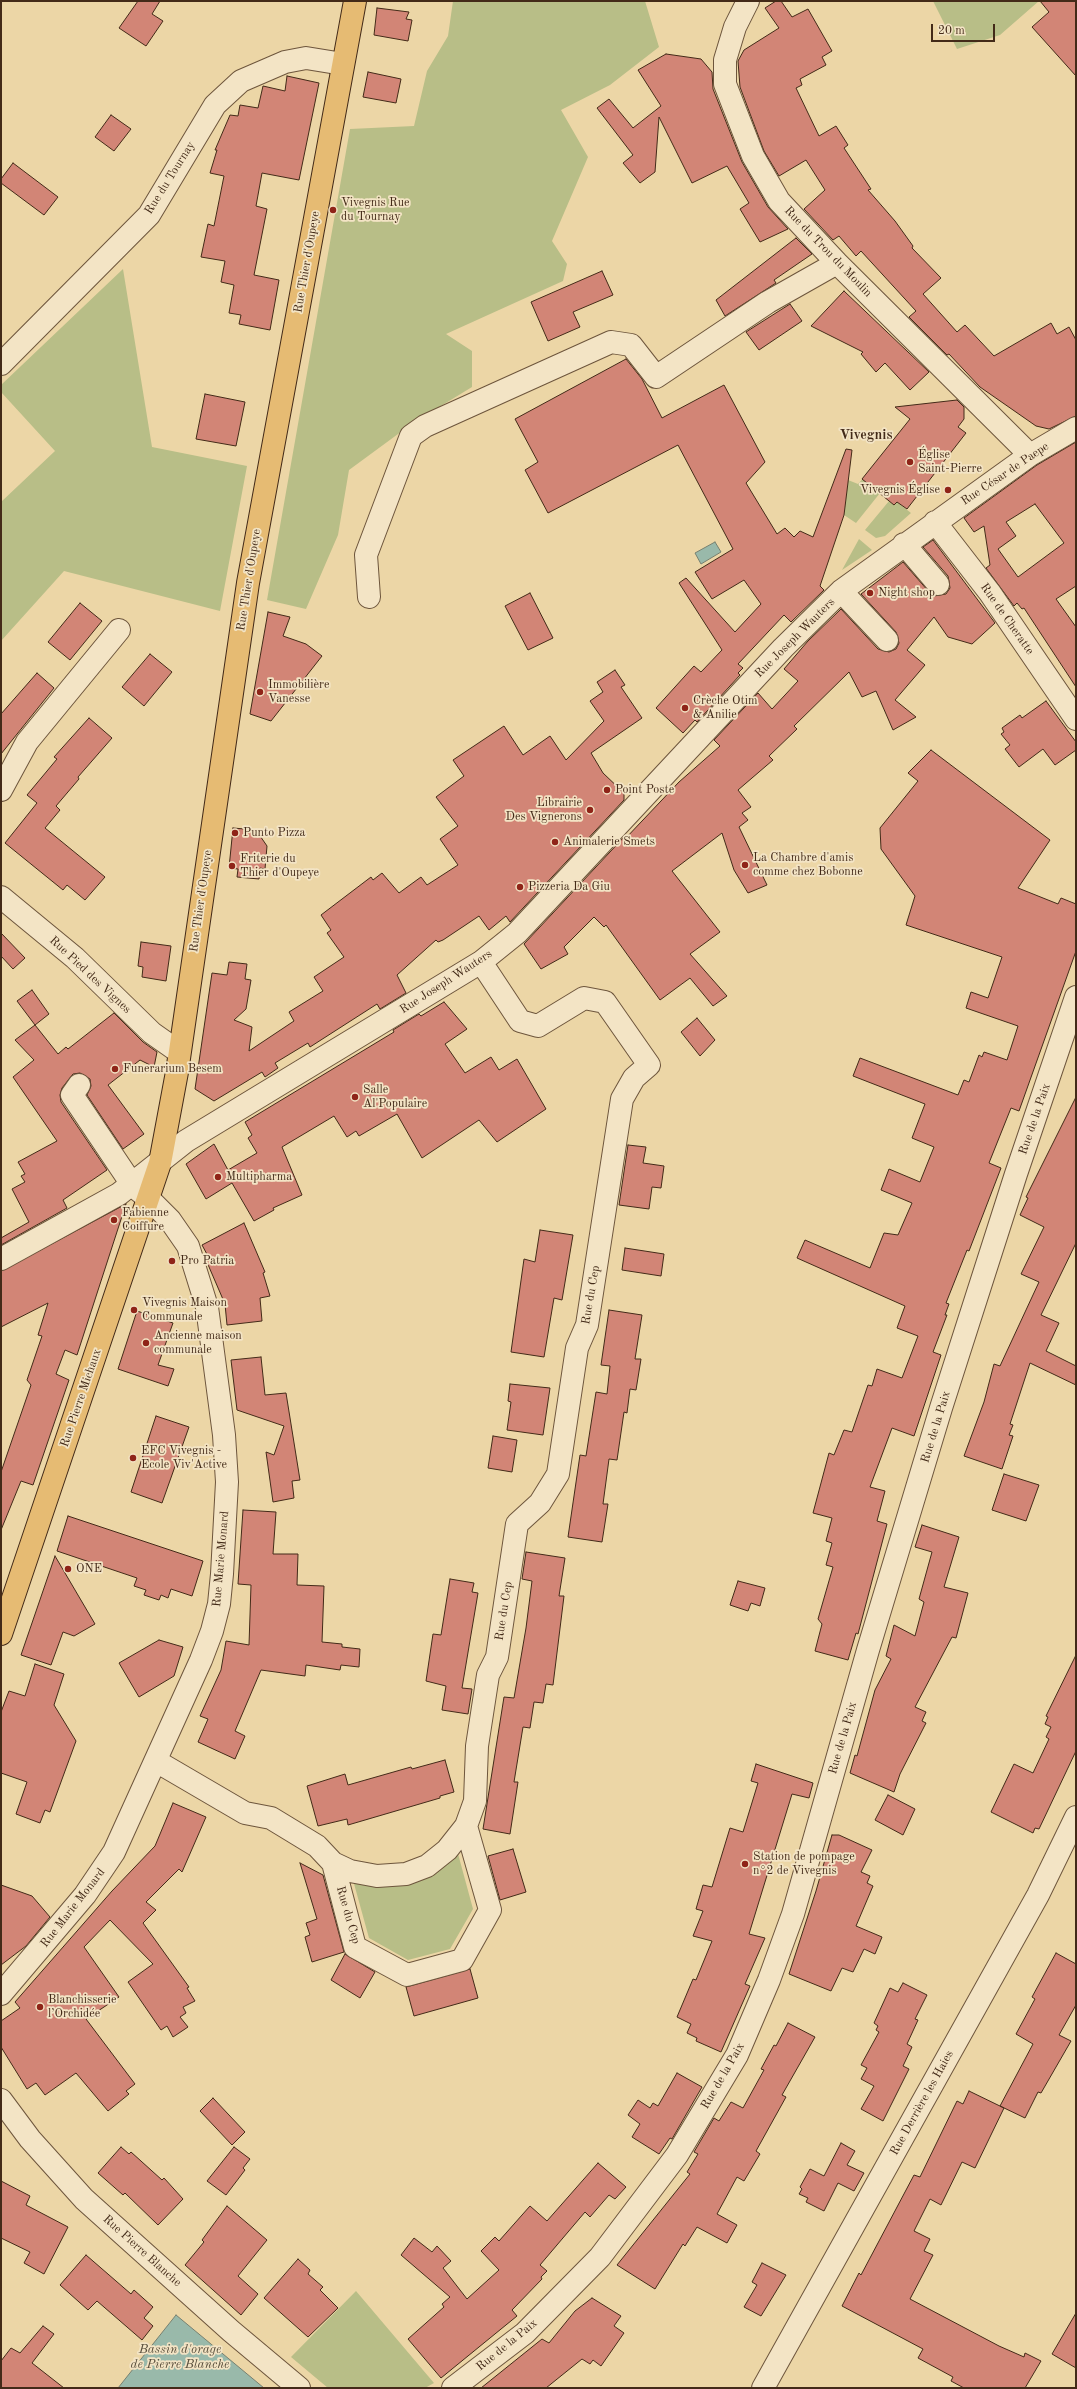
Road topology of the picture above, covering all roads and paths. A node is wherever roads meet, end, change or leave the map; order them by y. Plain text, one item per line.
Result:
1 (355, 1) edge
2 (748, 1) edge
3 (343, 64) junction
4 (837, 263) junction
5 (1, 364) edge
6 (1076, 428) edge
7 (1030, 455) junction
8 (935, 522) junction
9 (904, 544) junction
10 (938, 584) dead end
11 (842, 591) junction
12 (369, 597) dead end
13 (119, 630) dead end
14 (887, 640) dead end
15 (1076, 719) edge
16 (1, 790) edge
17 (1, 897) edge
18 (481, 962) junction
19 (1076, 997) edge
20 (180, 1052) junction
21 (79, 1085) dead end
22 (160, 1163) junction
23 (132, 1185) junction
24 (149, 1199) junction
25 (1, 1259) edge
26 (1, 1634) edge
27 (156, 1761) junction
28 (1076, 1817) edge
29 (466, 1826) junction
30 (333, 1863) junction
31 (1, 1994) edge
32 (1, 2100) edge
33 (299, 2388) edge
34 (453, 2388) edge
35 (763, 2388) edge

1 - 3 main road, Rue Thier d'Oupeye
2 - 4 street, Rue du Trou du Moulin
3 - 5 street, Rue du Tournay
3 - 20 main road, Rue Thier d'Oupeye
4 - 7 street, Rue du Trou du Moulin
4 - 12 street
6 - 7 street, Rue César de Paepe
7 - 8 street, Rue César de Paepe
8 - 9 street, Rue Joseph Wauters
8 - 15 street, Rue de Cheratte
9 - 10 street
9 - 11 street, Rue Joseph Wauters
11 - 14 street
11 - 18 street, Rue Joseph Wauters
13 - 16 street
17 - 20 street, Rue Pied des Vignes
18 - 22 street, Rue Joseph Wauters
18 - 29 street, Rue du Cep
19 - 34 street, Rue de la Paix
20 - 22 main road, Rue Thier d'Oupeye
21 - 23 street, Rue Marie Monard
22 - 23 street, Rue Joseph Wauters
22 - 24 main road, Rue Pierre Michaux
23 - 24 street, Rue Marie Monard
23 - 25 street, Rue Joseph Wauters
24 - 26 main road, Rue Pierre Michaux
24 - 27 street, Rue Marie Monard
27 - 30 street, Rue du Cep
27 - 31 street, Rue Marie Monard
28 - 35 street, Rue Derrière les Haies
29 - 30 street, Rue du Cep
29 - 30 street, Rue du Cep
32 - 33 street, Rue Pierre Blanche

